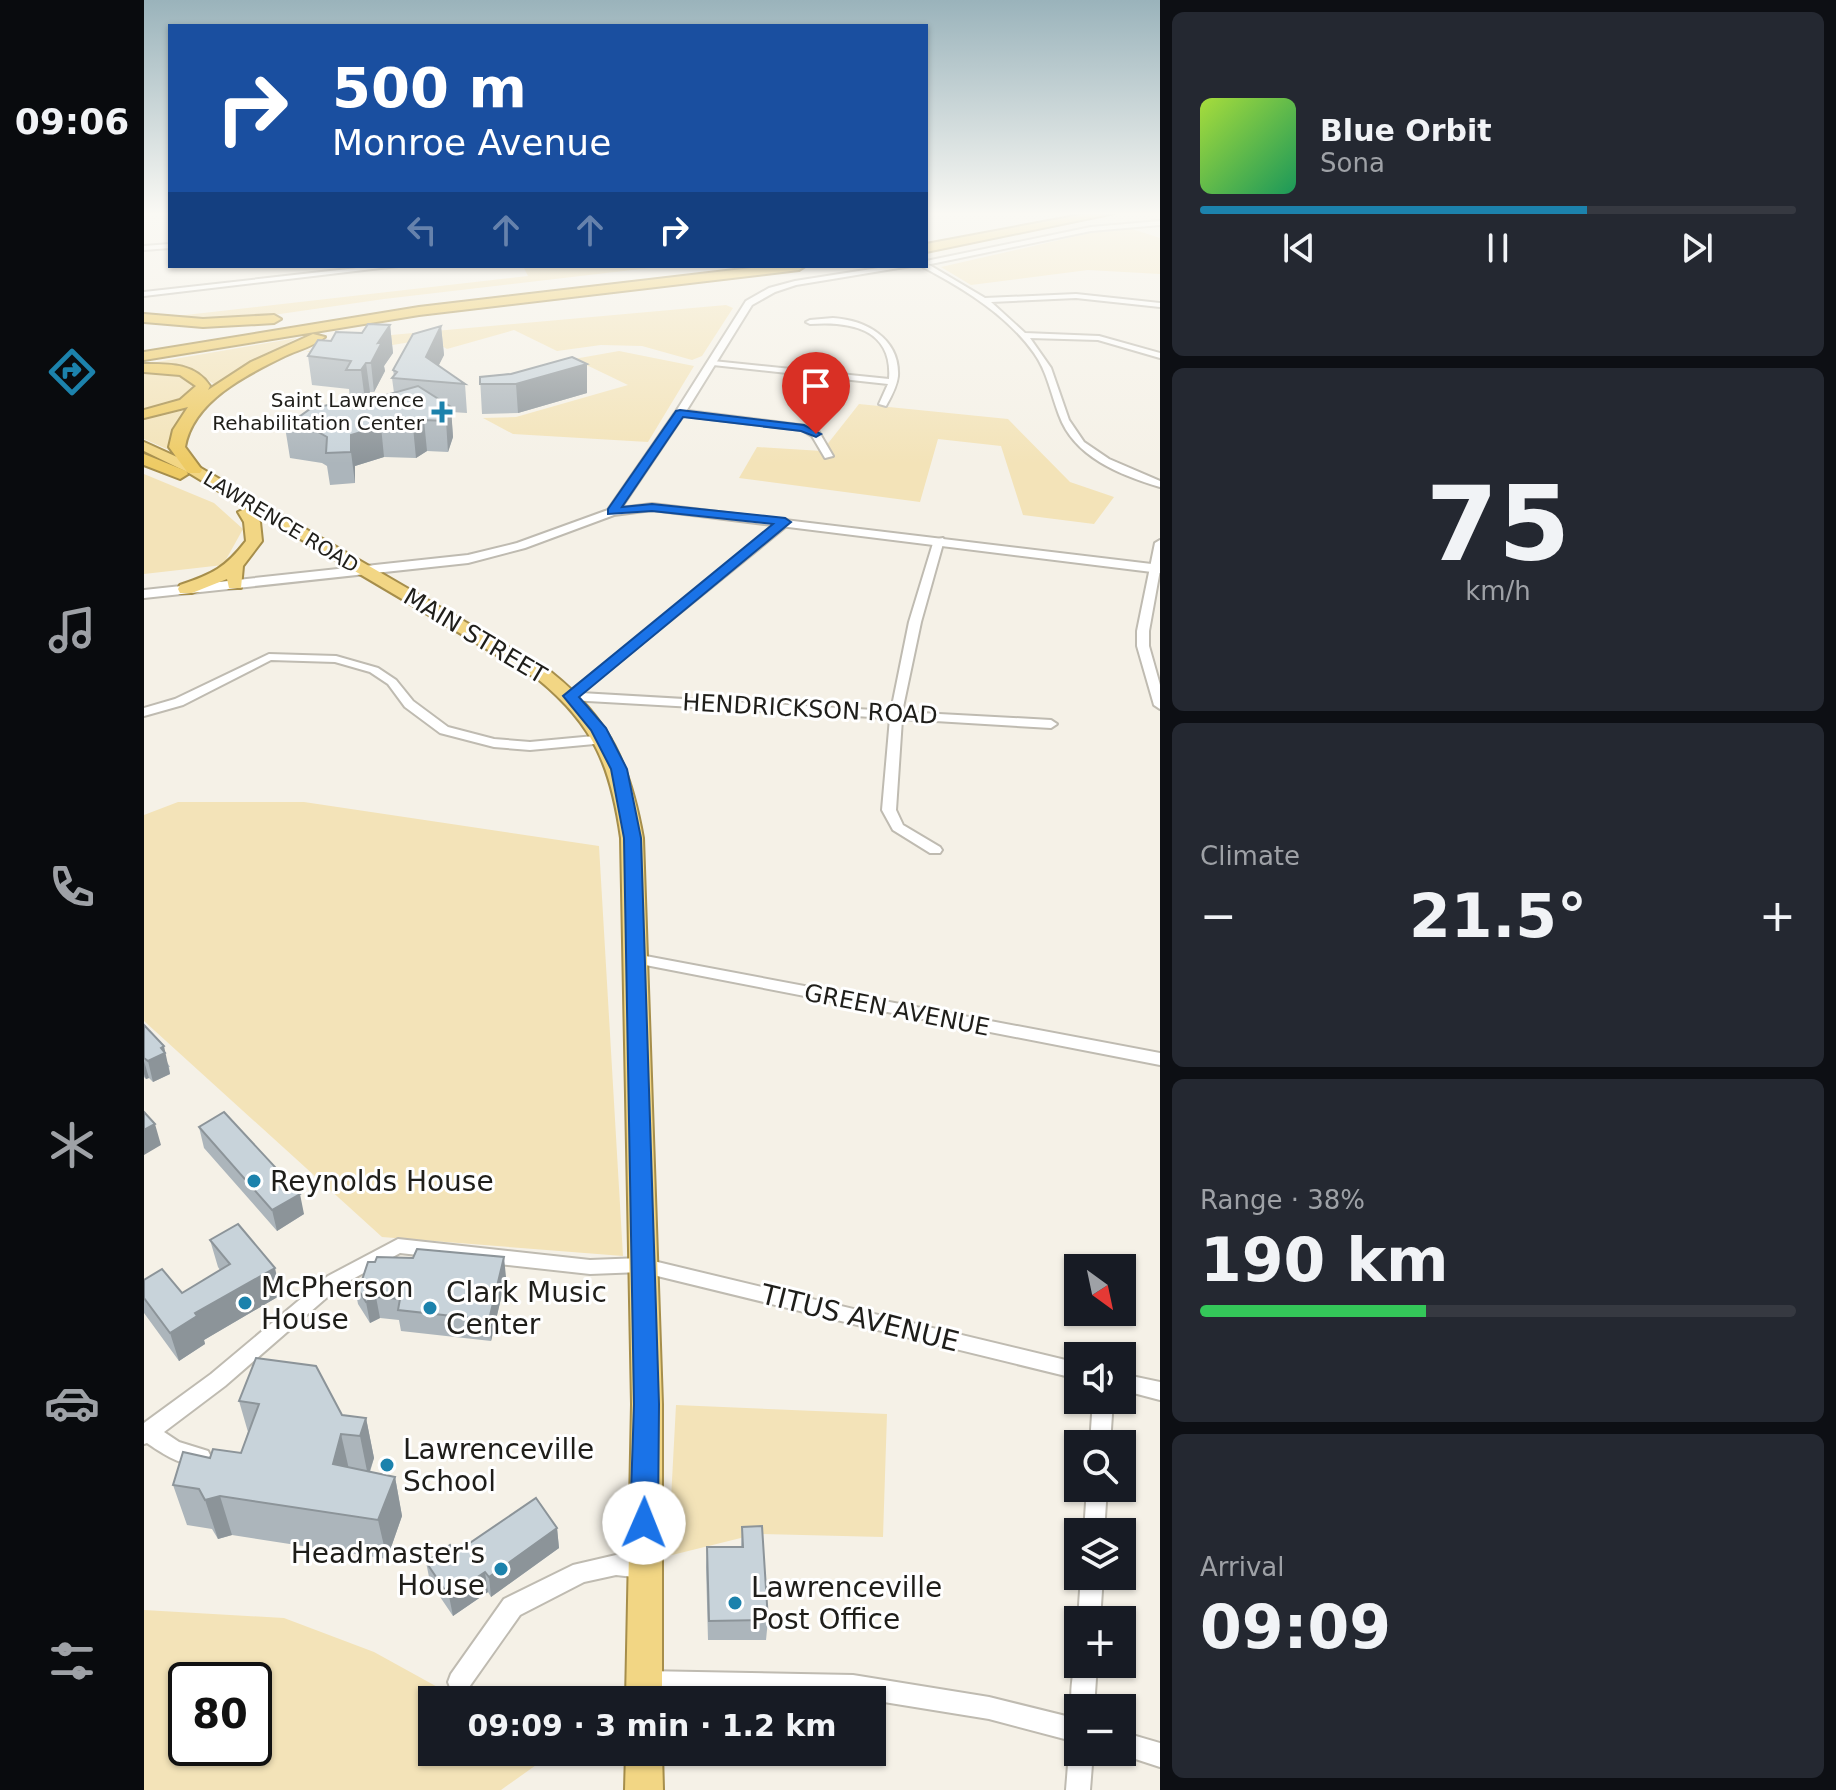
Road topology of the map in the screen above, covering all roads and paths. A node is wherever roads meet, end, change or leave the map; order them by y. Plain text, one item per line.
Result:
1 (473, 297) edge
2 (543, 297) edge
3 (759, 297) edge
4 (978, 297) edge
5 (1064, 297) edge
6 (1081, 297) edge
7 (531, 298) junction
8 (984, 300) junction
9 (1160, 305) edge
10 (316, 316) junction
11 (144, 318) edge
12 (810, 322) dead end
13 (1023, 335) junction
14 (144, 343) edge
15 (144, 356) edge
16 (1160, 356) edge
17 (713, 363) junction
18 (144, 368) edge
19 (892, 382) junction
20 (883, 404) dead end
21 (680, 413) junction
22 (144, 414) edge
23 (144, 446) edge
24 (828, 456) dead end
25 (144, 458) edge
26 (187, 472) junction
27 (1160, 484) edge
28 (246, 512) junction
29 (612, 512) junction
30 (785, 522) junction
31 (939, 540) junction
32 (1160, 543) edge
33 (235, 566) junction
34 (1157, 569) edge
35 (366, 572) junction
36 (235, 584) junction
37 (186, 589) junction
38 (144, 594) edge
39 (1145, 659) junction
40 (1160, 661) edge
41 (570, 696) junction
42 (1160, 705) edge
43 (144, 712) edge
44 (896, 714) junction
45 (1051, 724) dead end
46 (605, 739) junction
47 (935, 850) dead end
48 (635, 959) junction
49 (1160, 1059) edge
50 (641, 1265) junction
51 (1064, 1368) edge
52 (1136, 1385) edge
53 (1160, 1391) edge
54 (146, 1433) edge
55 (217, 1461) edge
56 (643, 1568) junction
57 (459, 1682) dead end
58 (644, 1686) edge
59 (886, 1691) edge
60 (1064, 1727) edge
61 (1136, 1748) edge
62 (1160, 1755) edge
63 (644, 1766) edge
64 (1080, 1766) edge
65 (644, 1790) edge
66 (1078, 1790) edge

1 - 10 highway
2 - 7 highway
3 - 17 street
4 - 8 street
5 - 8 street
6 - 9 street
7 - 15 highway
7 - 26 highway
8 - 13 street
10 - 11 highway
10 - 14 highway
12 - 19 street
13 - 16 street
13 - 27 street
17 - 19 street
17 - 21 street
18 - 22 highway
19 - 20 street
21 - 24 street
21 - 29 street
23 - 26 highway, LAWRENCE ROAD
25 - 26 highway
26 - 28 highway, LAWRENCE ROAD
26 - 35 highway, LAWRENCE ROAD
28 - 33 highway
28 - 35 highway, LAWRENCE ROAD
29 - 30 street
29 - 35 street
30 - 31 street
30 - 41 street
31 - 34 street
31 - 44 street
32 - 34 street
33 - 36 highway
33 - 37 highway
34 - 39 street
35 - 36 street
35 - 41 highway, MAIN STREET
36 - 37 street
37 - 38 street
39 - 40 street
39 - 42 street
41 - 44 street, HENDRICKSON ROAD
41 - 46 highway, MAIN STREET
43 - 46 street
44 - 45 street, HENDRICKSON ROAD
44 - 47 street
46 - 48 highway, MAIN STREET
48 - 49 street, GREEN AVENUE
48 - 50 highway, MAIN STREET
50 - 51 street, TITUS AVENUE
50 - 54 street, TITUS AVENUE
50 - 56 highway, MAIN STREET
52 - 53 street
54 - 55 street
56 - 57 street
56 - 58 highway, MAIN STREET
59 - 60 street
61 - 62 street
63 - 65 highway
64 - 66 street

